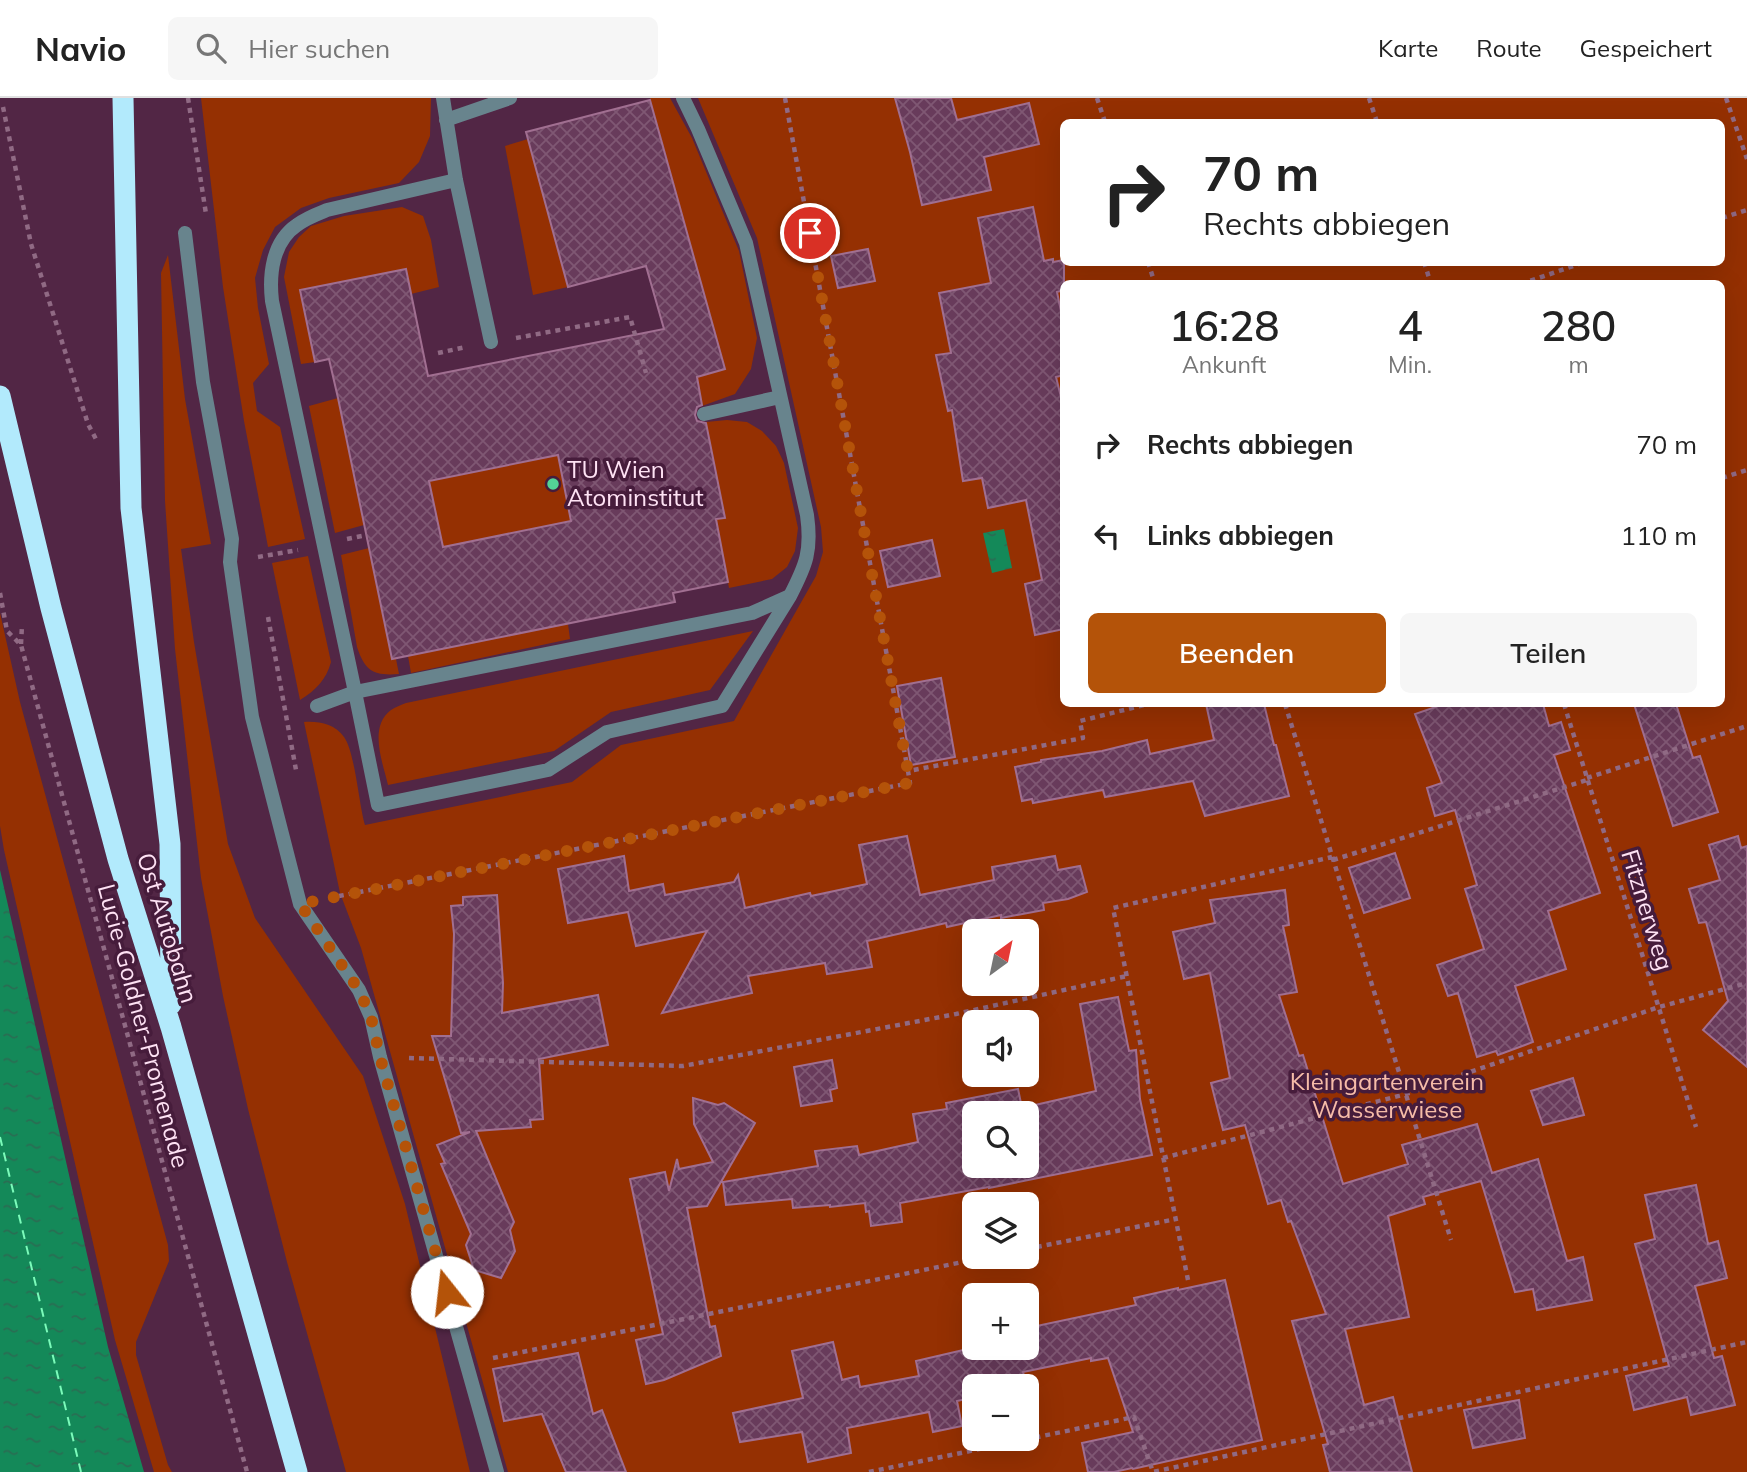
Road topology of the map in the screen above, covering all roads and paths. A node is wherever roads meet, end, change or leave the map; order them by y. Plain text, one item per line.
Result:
1 (123, 98) edge
2 (443, 98) edge
3 (510, 98) edge
4 (683, 98) edge
5 (785, 98) edge
6 (1097, 98) edge
7 (1369, 98) edge
8 (1726, 98) edge
9 (3, 107) dead end
10 (1104, 119) edge
11 (1376, 119) edge
12 (446, 120) junction
13 (1747, 159) edge
14 (456, 180) junction
15 (1747, 210) edge
16 (1725, 217) edge
17 (184, 233) dead end
18 (1573, 266) edge
19 (1533, 280) edge
20 (491, 342) joint
21 (646, 373) dead end
22 (0, 396) edge
23 (780, 397) junction
24 (704, 414) dead end
25 (100, 447) dead end
26 (1747, 470) edge
27 (1725, 477) edge
28 (307, 548) dead end
29 (270, 555) dead end
30 (0, 593) edge
31 (790, 596) junction
32 (355, 692) junction
33 (317, 706) dead end
34 (1136, 707) edge
35 (1286, 707) edge
36 (1565, 707) edge
37 (1747, 726) edge
38 (908, 771) junction
39 (1587, 779) junction
40 (1332, 859) junction
41 (300, 904) junction
42 (1126, 976) junction
43 (1747, 983) edge
44 (1659, 1007) junction
45 (171, 1027) junction
46 (380, 1057) junction
47 (1406, 1094) junction
48 (1696, 1128) dead end
49 (1163, 1158) junction
50 (1176, 1219) junction
51 (1451, 1240) dead end
52 (1039, 1248) edge
53 (962, 1262) edge
54 (1188, 1280) dead end
55 (1747, 1342) edge
56 (467, 1363) junction
57 (247, 1472) edge
58 (297, 1472) edge
59 (497, 1472) edge
60 (869, 1472) edge

1 - 45 highway
2 - 12 street
3 - 12 street
4 - 23 street
5 - 38 path
6 - 10 path
7 - 11 path
8 - 13 path
9 - 25 path
12 - 14 street
14 - 20 street
14 - 32 street
15 - 16 path
17 - 41 street
18 - 19 path
20 - 21 path
22 - 45 highway, Ost Autobahn
23 - 24 street
23 - 31 street
26 - 27 path
28 - 29 path
30 - 57 path, Lucie-Goldner-Promenade
31 - 32 street
31 - 32 street
32 - 33 street
34 - 38 path
35 - 40 path
36 - 39 path, Fitznerweg
37 - 39 path
38 - 41 path
39 - 40 path
39 - 44 path, Fitznerweg
40 - 42 path
40 - 47 path
41 - 46 street
42 - 46 path
42 - 49 path
43 - 44 path
44 - 47 path
44 - 48 path, Fitznerweg
45 - 58 highway, Ost Autobahn
46 - 56 street
47 - 49 path
47 - 51 path
49 - 50 path
50 - 52 path
50 - 54 path
53 - 56 path
55 - 60 path
56 - 59 street

